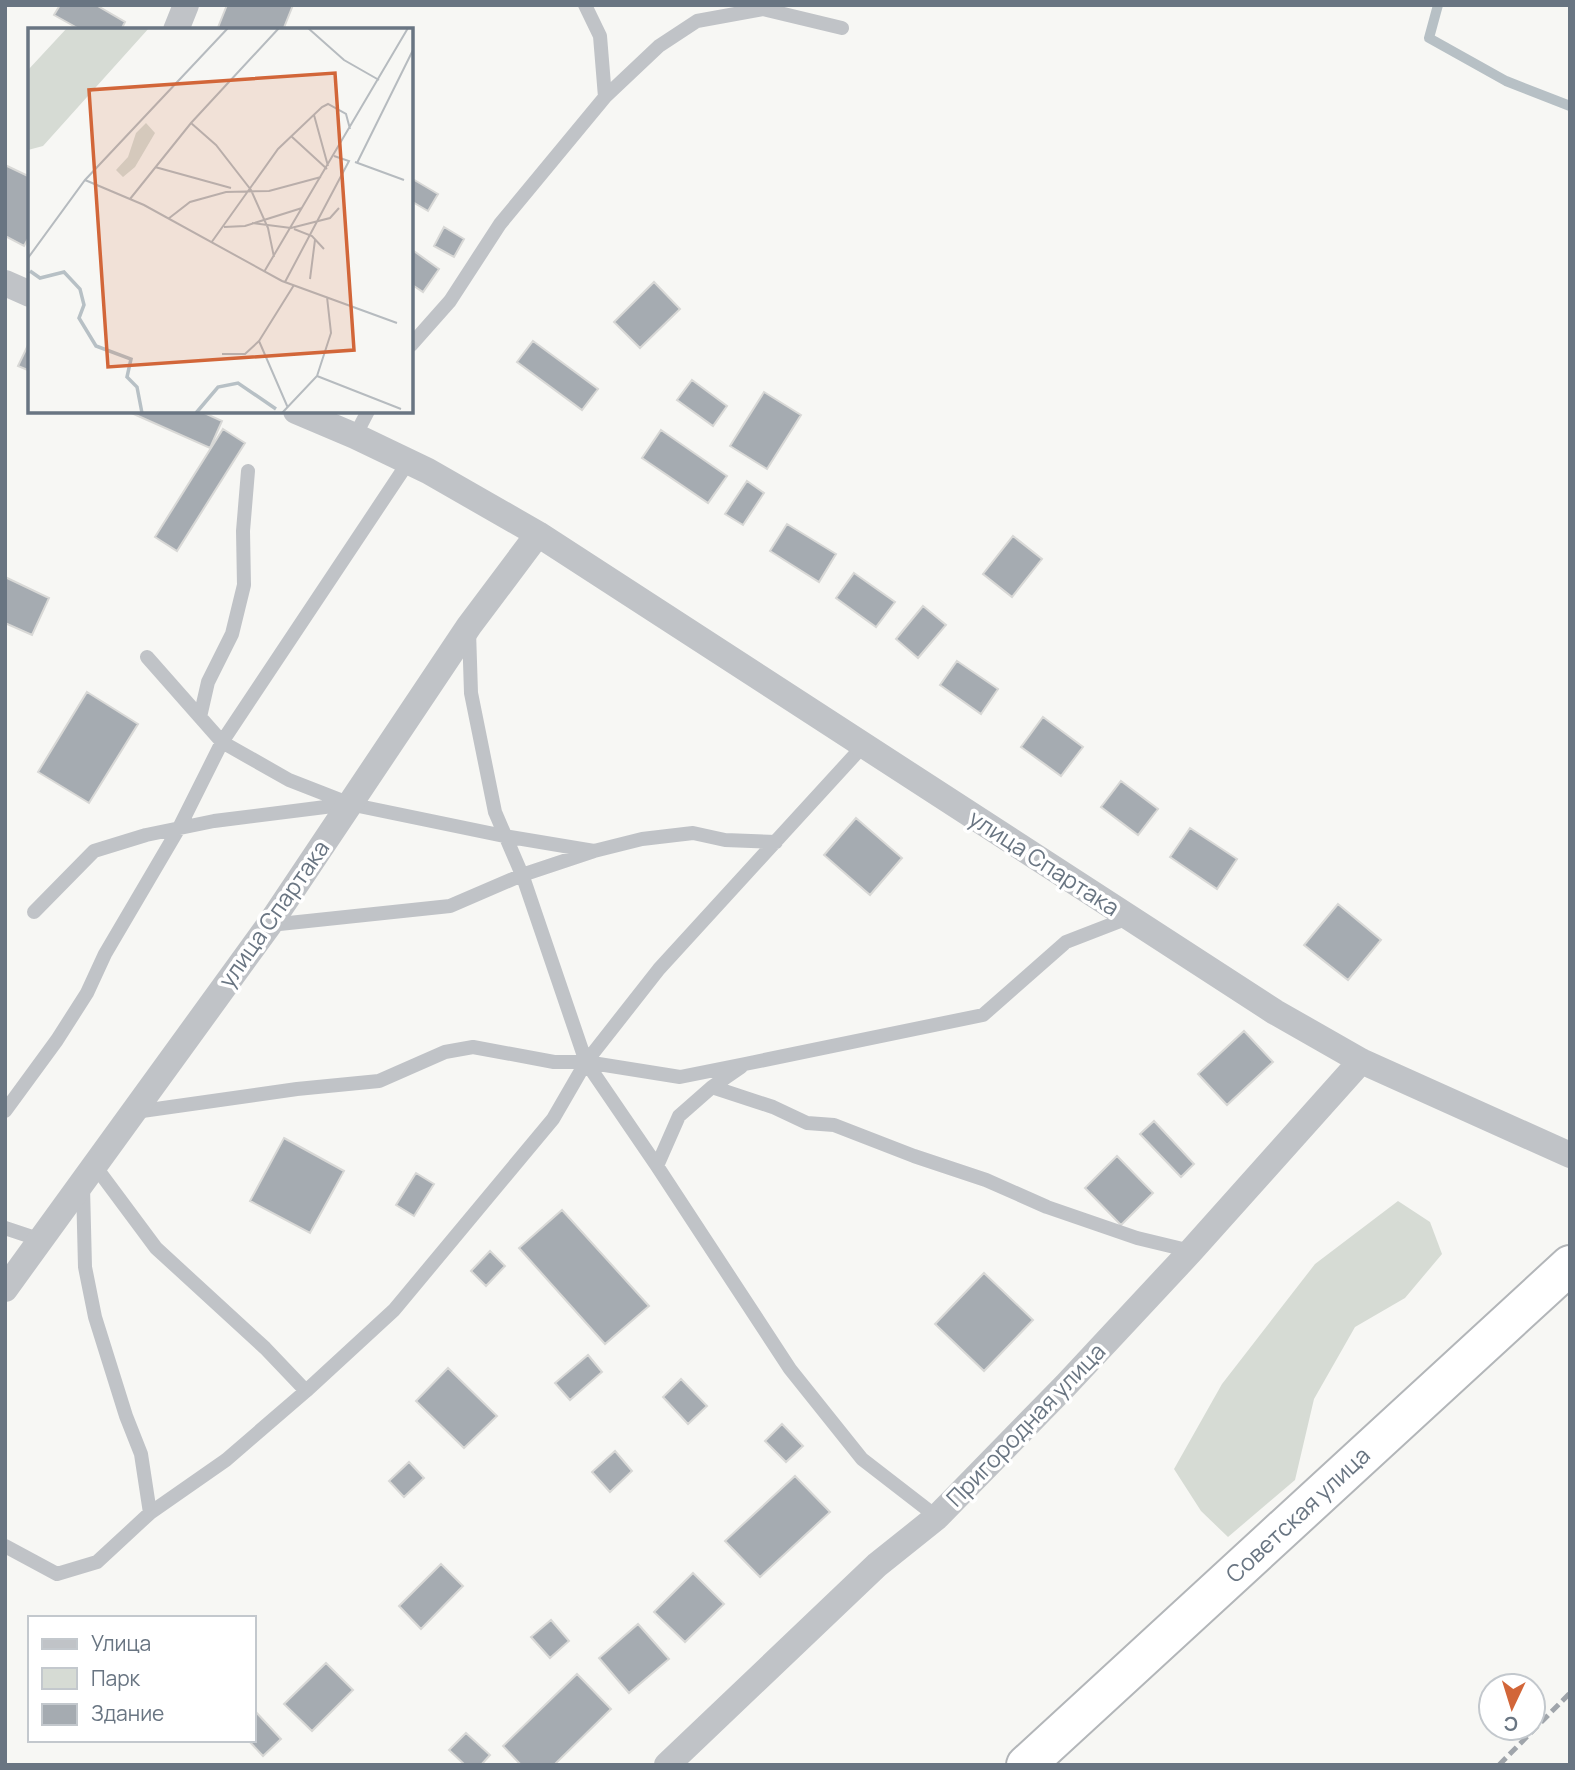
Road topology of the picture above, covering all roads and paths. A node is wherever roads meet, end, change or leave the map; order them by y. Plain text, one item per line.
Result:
1 (187, 5) edge
2 (585, 5) edge
3 (177, 28) edge
4 (842, 29) dead end
5 (605, 97) junction
6 (5, 283) edge
7 (28, 293) edge
8 (413, 343) edge
9 (301, 413) edge
10 (367, 413) edge
11 (355, 436) junction
12 (408, 461) junction
13 (248, 471) dead end
14 (538, 534) junction
15 (469, 626) junction
16 (147, 657) dead end
17 (200, 717) junction
18 (222, 742) junction
19 (863, 746) junction
20 (349, 804) junction
21 (179, 828) junction
22 (504, 836) junction
23 (776, 842) junction
24 (594, 851) junction
25 (522, 875) junction
26 (34, 912) dead end
27 (1128, 918) junction
28 (269, 925) junction
29 (1361, 1060) junction
30 (586, 1062) junction
31 (745, 1064) junction
32 (712, 1087) junction
33 (5, 1111) edge
34 (133, 1112) junction
35 (1570, 1155) edge
36 (657, 1166) junction
37 (89, 1174) junction
38 (5, 1227) edge
39 (41, 1240) junction
40 (1191, 1251) junction
41 (1570, 1265) edge
42 (5, 1289) edge
43 (306, 1391) junction
44 (150, 1513) junction
45 (937, 1517) junction
46 (5, 1546) edge
47 (667, 1765) edge
48 (1026, 1765) edge

1 - 3 street
2 - 5 lane
4 - 5 lane
5 - 8 lane
6 - 7 street
9 - 11 street, улица Спартака
10 - 11 lane
11 - 12 street, улица Спартака
12 - 14 street, улица Спартака
12 - 18 lane
13 - 17 lane
14 - 15 street, улица Спартака
14 - 19 street, улица Спартака
15 - 20 street, улица Спартака
15 - 22 lane
16 - 17 lane
17 - 18 lane
18 - 20 lane
18 - 21 lane
19 - 23 lane
19 - 27 street, улица Спартака
20 - 21 lane
20 - 22 lane
20 - 28 street, улица Спартака
21 - 26 lane
21 - 33 lane
22 - 24 lane
22 - 25 lane
23 - 24 lane
23 - 30 lane
24 - 25 lane
25 - 28 lane
25 - 30 lane
27 - 29 street, улица Спартака
27 - 31 lane
28 - 34 street, улица Спартака
29 - 35 street, улица Спартака
29 - 40 street, Пригородная улица
30 - 31 lane
30 - 34 lane
30 - 36 lane
30 - 43 lane
31 - 32 lane
32 - 36 lane
32 - 40 lane
34 - 37 street, улица Спартака
36 - 45 lane
37 - 39 street, улица Спартака
37 - 43 lane
37 - 44 lane
38 - 39 lane
39 - 42 street, улица Спартака
40 - 45 street, Пригородная улица
41 - 48 highway, Советская улица
43 - 44 lane
44 - 46 lane
45 - 47 street, Пригородная улица

